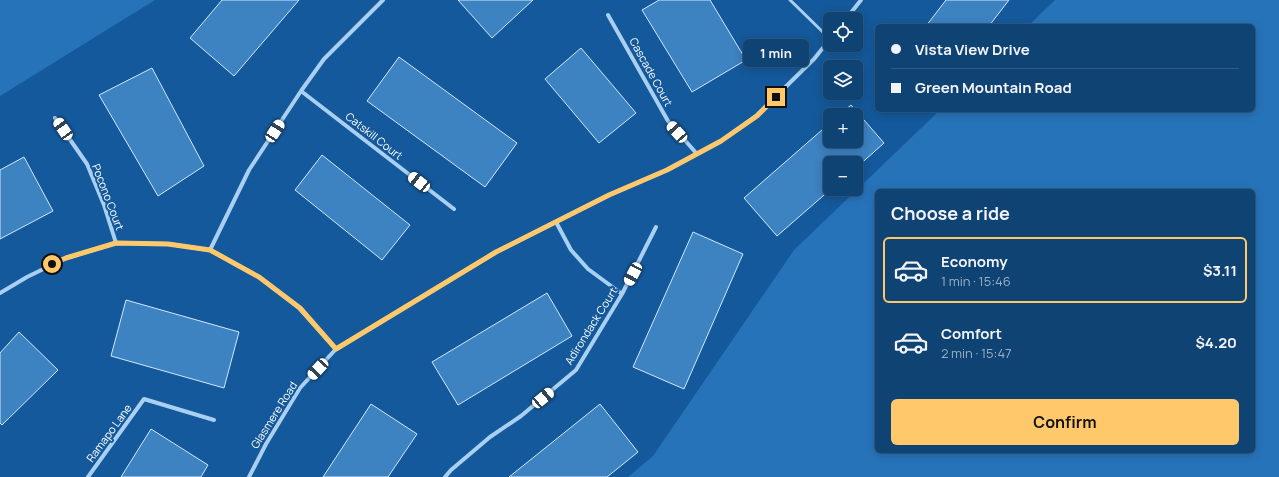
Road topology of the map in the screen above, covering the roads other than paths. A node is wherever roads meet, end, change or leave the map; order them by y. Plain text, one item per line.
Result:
1 (383, 0) edge
2 (790, 0) edge
3 (861, 0) edge
4 (852, 12) edge
5 (608, 15) dead end
6 (823, 32) edge
7 (823, 48) edge
8 (301, 91) junction
9 (55, 118) dead end
10 (697, 154) junction
11 (454, 209) dead end
12 (556, 222) junction
13 (656, 227) dead end
14 (116, 243) junction
15 (210, 250) junction
16 (0, 293) edge
17 (622, 294) junction
18 (336, 349) junction
19 (214, 420) dead end
20 (88, 477) edge
21 (249, 477) edge
22 (445, 477) edge

1 - 8 street
2 - 6 lane
3 - 4 street
5 - 10 street, Cascade Court
7 - 10 street, Glasmere Road
8 - 11 street, Catskill Court
8 - 15 street
9 - 14 street, Pocono Court
10 - 12 street, Glasmere Road
12 - 17 street
12 - 18 street, Glasmere Road
13 - 17 street, Adirondack Court
14 - 15 street
14 - 16 street
15 - 18 street
17 - 22 street, Adirondack Court
18 - 21 street, Glasmere Road
19 - 20 street, Ramapo Lane

